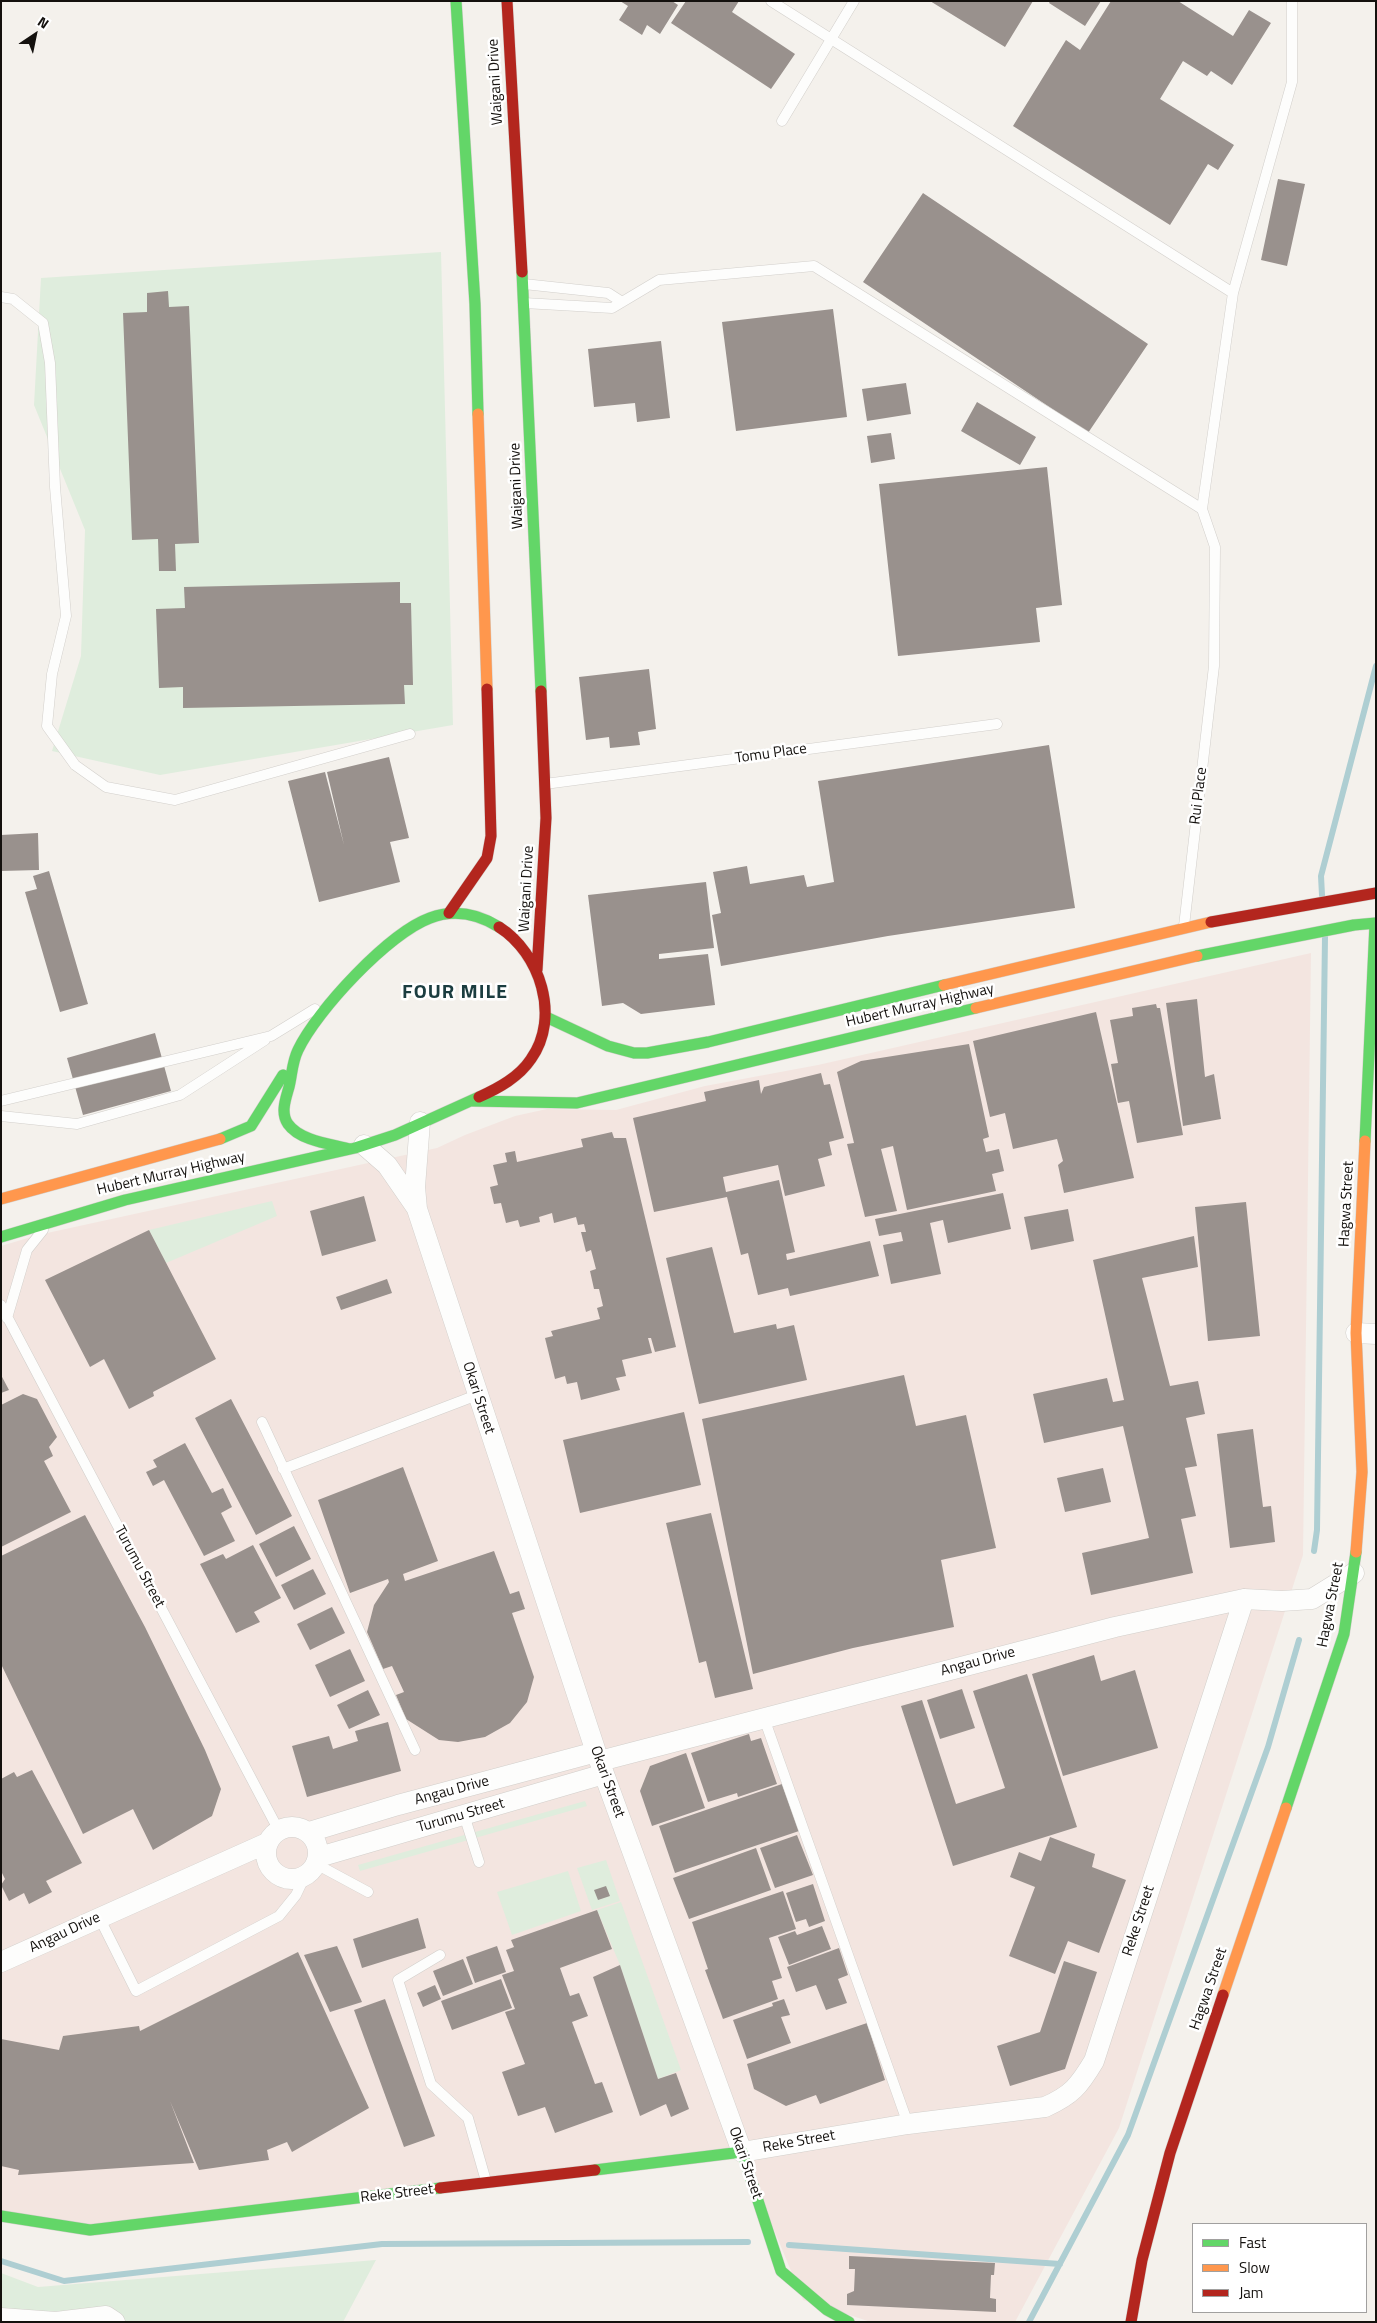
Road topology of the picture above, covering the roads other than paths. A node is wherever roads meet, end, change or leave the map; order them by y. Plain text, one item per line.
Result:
1 (456, 1) edge
2 (506, 1) edge
3 (771, 1) edge
4 (854, 1) edge
5 (1292, 1) edge
6 (830, 39) junction
7 (782, 121) dead end
8 (524, 284) junction
9 (1233, 293) junction
10 (1, 297) edge
11 (622, 302) junction
12 (524, 304) junction
13 (1202, 510) junction
14 (997, 724) dead end
15 (410, 734) dead end
16 (545, 784) junction
17 (1376, 893) edge
18 (449, 913) junction
19 (1375, 923) edge
20 (1184, 927) junction
21 (537, 970) junction
22 (336, 997) junction
23 (546, 1017) junction
24 (271, 1036) junction
25 (298, 1050) junction
26 (1, 1101) edge
27 (469, 1101) junction
28 (1, 1116) edge
29 (420, 1122) junction
30 (357, 1147) junction
31 (1, 1199) edge
32 (417, 1208) junction
33 (51, 1219) junction
34 (1, 1236) edge
35 (1, 1305) edge
36 (8, 1318) junction
37 (1356, 1334) junction
38 (1376, 1334) edge
39 (477, 1395) junction
40 (262, 1422) dead end
41 (283, 1469) junction
42 (1354, 1573) junction
43 (1244, 1598) junction
44 (764, 1718) junction
45 (415, 1750) dead end
46 (600, 1763) junction
47 (464, 1815) junction
48 (309, 1832) junction
49 (273, 1836) junction
50 (479, 1862) dead end
51 (313, 1866) junction
52 (368, 1892) dead end
53 (99, 1917) junction
54 (440, 1955) dead end
55 (1, 1962) edge
56 (908, 2124) junction
57 (742, 2152) junction
58 (486, 2183) junction
59 (1, 2216) edge
60 (1, 2318) edge
61 (115, 2322) edge
62 (849, 2322) edge
63 (1131, 2322) edge

1 - 18 main road
2 - 8 main road, Waigani Drive
3 - 6 lane
4 - 6 lane
5 - 9 lane
6 - 7 lane
6 - 9 lane
8 - 11 lane
8 - 12 main road, Waigani Drive
9 - 13 lane
10 - 15 lane
11 - 12 lane
11 - 13 lane
12 - 16 main road, Waigani Drive
13 - 20 lane, Rui Place
14 - 16 lane, Tomu Place
16 - 21 main road, Waigani Drive
17 - 20 main road, Hubert Murray Highway
18 - 21 main road
18 - 22 main road, Hubert Murray Highway
19 - 27 main road, Hubert Murray Highway
19 - 37 main road, Hagwa Street
20 - 23 main road, Hubert Murray Highway
21 - 23 main road
22 - 24 lane
22 - 25 main road, Hubert Murray Highway
23 - 27 main road, Hubert Murray Highway
24 - 26 lane
24 - 28 lane
25 - 30 main road
25 - 31 main road, Hubert Murray Highway
27 - 29 main road, Hubert Murray Highway
29 - 30 main road, Hubert Murray Highway
29 - 32 street, Okari Street
30 - 32 street, Okari Street
30 - 33 main road, Hubert Murray Highway
32 - 39 street, Okari Street
33 - 34 main road, Hubert Murray Highway
33 - 36 lane
35 - 36 lane, Turumu Street
36 - 49 lane, Turumu Street
37 - 38 street
37 - 42 main road, Hagwa Street
39 - 41 lane
39 - 46 street, Okari Street
40 - 41 lane
41 - 45 lane
42 - 43 street, Angau Drive
42 - 63 main road, Hagwa Street
43 - 44 street, Angau Drive
43 - 56 street, Reke Street
44 - 46 street, Angau Drive
44 - 56 lane
46 - 47 street, Turumu Street
46 - 48 street, Angau Drive
46 - 57 street, Okari Street
47 - 50 lane
47 - 51 street, Turumu Street
48 - 49 street
48 - 51 street
49 - 51 street
49 - 53 street, Angau Drive
51 - 52 lane
51 - 53 lane
53 - 55 street, Angau Drive
54 - 58 lane
56 - 57 street, Reke Street
57 - 58 main road, Reke Street
57 - 62 main road, Okari Street
58 - 59 main road, Reke Street
60 - 61 street

